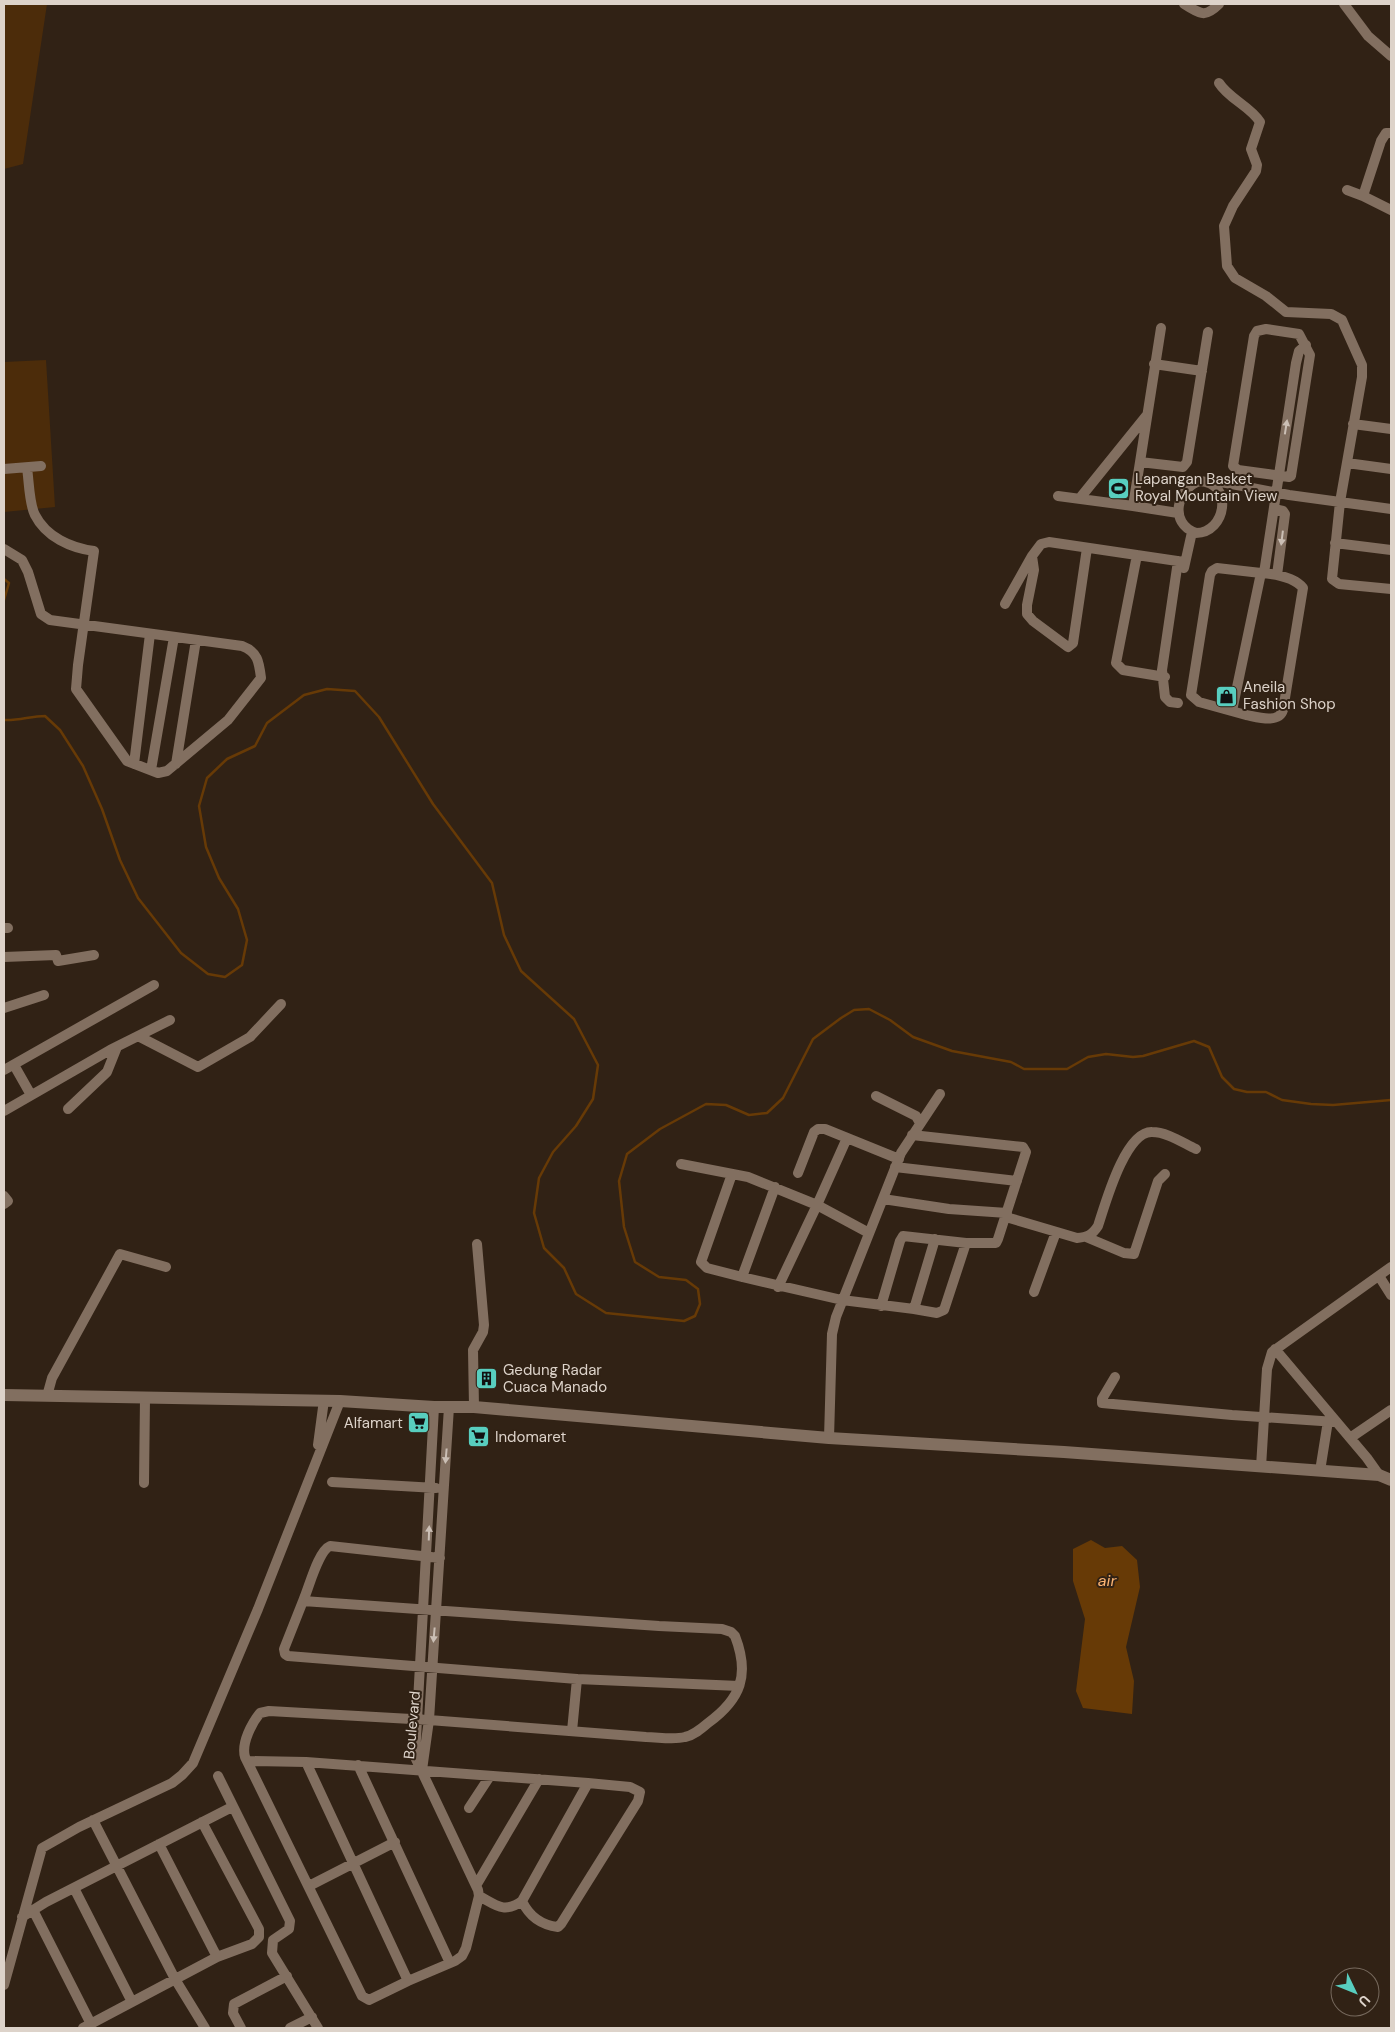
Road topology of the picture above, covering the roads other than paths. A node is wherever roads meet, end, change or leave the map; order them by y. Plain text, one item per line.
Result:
1 (1184, 4) edge
2 (1218, 4) edge
3 (1344, 4) edge
4 (1357, 4) edge
5 (1352, 15) junction
6 (1391, 56) edge
7 (1219, 83) dead end
8 (1391, 133) edge
9 (1347, 190) dead end
10 (1364, 196) junction
11 (1391, 210) edge
12 (1161, 328) dead end
13 (1208, 332) dead end
14 (1154, 364) junction
15 (1202, 371) junction
16 (1148, 415) junction
17 (1353, 424) junction
18 (1391, 429) edge
19 (1140, 462) junction
20 (1347, 463) junction
21 (42, 466) dead end
22 (27, 468) junction
23 (4, 469) edge
24 (1391, 469) edge
25 (1279, 475) junction
26 (1211, 483) junction
27 (1276, 492) junction
28 (1058, 496) dead end
29 (1080, 498) junction
30 (1340, 502) junction
31 (1133, 506) junction
32 (1274, 509) junction
33 (1391, 509) edge
34 (1178, 513) junction
35 (1192, 532) junction
36 (1335, 543) junction
37 (1087, 548) junction
38 (4, 549) edge
39 (1391, 550) edge
40 (1136, 555) junction
41 (1032, 556) junction
42 (1181, 562) junction
43 (1263, 573) junction
44 (1277, 575) junction
45 (1391, 589) edge
46 (1005, 604) dead end
47 (85, 626) junction
48 (150, 634) junction
49 (174, 637) junction
50 (196, 640) junction
51 (1164, 677) junction
52 (1178, 702) dead end
53 (1232, 711) junction
54 (134, 764) junction
55 (176, 764) junction
56 (151, 770) junction
57 (94, 955) dead end
58 (4, 957) edge
59 (154, 985) dead end
60 (44, 995) dead end
61 (281, 1004) dead end
62 (4, 1008) edge
63 (170, 1020) dead end
64 (138, 1036) junction
65 (117, 1047) junction
66 (14, 1065) junction
67 (4, 1070) edge
68 (940, 1094) dead end
69 (31, 1095) junction
70 (876, 1096) dead end
71 (68, 1110) dead end
72 (4, 1111) edge
73 (920, 1123) junction
74 (912, 1135) junction
75 (847, 1138) junction
76 (1196, 1149) dead end
77 (897, 1163) junction
78 (681, 1164) dead end
79 (798, 1173) dead end
80 (732, 1174) junction
81 (1165, 1174) dead end
82 (1017, 1181) junction
83 (775, 1187) junction
84 (4, 1196) edge
85 (883, 1199) junction
86 (4, 1204) edge
87 (816, 1205) junction
88 (1006, 1215) junction
89 (1056, 1232) junction
90 (869, 1233) junction
91 (1086, 1237) junction
92 (935, 1239) junction
93 (966, 1242) junction
94 (477, 1244) dead end
95 (166, 1267) dead end
96 (1391, 1267) edge
97 (1379, 1276) junction
98 (742, 1277) junction
99 (778, 1287) junction
100 (1034, 1292) dead end
101 (1391, 1295) edge
102 (842, 1300) junction
103 (881, 1306) junction
104 (914, 1310) junction
105 (1275, 1349) junction
106 (1115, 1377) dead end
107 (4, 1395) edge
108 (47, 1396) junction
109 (145, 1398) junction
110 (324, 1400) junction
111 (340, 1401) junction
112 (434, 1407) junction
113 (449, 1407) junction
114 (474, 1407) junction
115 (1391, 1410) edge
116 (1265, 1417) junction
117 (1332, 1421) junction
118 (829, 1438) junction
119 (1350, 1438) junction
120 (315, 1461) junction
121 (1261, 1466) junction
122 (1320, 1471) junction
123 (1385, 1477) edge
124 (144, 1482) dead end
125 (332, 1482) dead end
126 (430, 1488) junction
127 (443, 1489) junction
128 (428, 1556) junction
129 (440, 1558) junction
130 (304, 1601) junction
131 (424, 1610) junction
132 (436, 1611) junction
133 (426, 1668) junction
134 (576, 1679) junction
135 (739, 1686) junction
136 (424, 1719) junction
137 (572, 1731) junction
138 (247, 1761) junction
139 (306, 1762) junction
140 (358, 1766) junction
141 (422, 1770) junction
142 (218, 1776) dead end
143 (490, 1776) junction
144 (538, 1779) junction
145 (588, 1783) junction
146 (232, 1807) junction
147 (470, 1808) dead end
148 (93, 1820) junction
149 (202, 1822) junction
150 (394, 1842) junction
151 (159, 1844) junction
152 (354, 1862) junction
153 (116, 1865) junction
154 (477, 1884) junction
155 (309, 1886) junction
156 (74, 1888) junction
157 (479, 1896) junction
158 (522, 1901) junction
159 (33, 1910) junction
160 (22, 1918) junction
161 (260, 1932) junction
162 (273, 1940) junction
163 (217, 1957) junction
164 (450, 1963) junction
165 (287, 1976) junction
166 (175, 1979) junction
167 (408, 1981) junction
168 (4, 1985) edge
169 (132, 2002) junction
170 (312, 2017) junction
171 (87, 2026) edge
172 (205, 2028) edge
173 (241, 2028) edge
174 (290, 2028) edge
175 (318, 2028) edge

1 - 2 street
3 - 5 street
4 - 5 street
5 - 6 street
7 - 17 street
8 - 10 street
9 - 10 street
10 - 11 street
12 - 14 street
13 - 15 street
14 - 15 street
14 - 16 street
15 - 19 street
16 - 19 street
16 - 29 street
17 - 18 street
17 - 20 street
19 - 31 street
20 - 24 street
20 - 30 street
21 - 22 street
22 - 23 street
22 - 47 street
25 - 25 street
25 - 27 street
26 - 27 street
26 - 34 street
26 - 35 street
27 - 30 street
27 - 32 street
28 - 29 street
29 - 31 street
30 - 33 street
30 - 36 street
31 - 34 street
32 - 43 street
32 -> 44 street
34 - 35 street
35 - 42 street
36 - 39 street
36 - 45 street
37 - 40 street
37 - 41 street
37 - 41 street
38 - 47 street
40 - 42 street
40 - 51 street
41 - 46 street
42 - 51 street
43 - 44 street
43 - 53 street
43 - 53 street
44 - 53 street
47 - 48 street
47 - 54 street
48 - 49 street
48 - 54 street
49 - 50 street
49 - 56 street
50 - 55 street
50 - 55 street
51 - 52 street
54 - 56 street
55 - 56 street
57 - 58 street
59 - 66 street
60 - 62 street
61 - 64 street
63 - 64 street
64 - 65 street
65 - 69 street
65 - 71 street
66 - 67 street
66 - 69 street
68 - 73 street
69 - 72 street
70 - 73 street
73 - 74 street
74 - 77 street
74 - 82 street
75 - 77 street
75 - 79 street
75 - 87 street
76 - 91 street
77 - 82 street
77 - 85 street
78 - 80 street
80 - 83 street
80 - 98 street
81 - 91 street
82 - 88 street
83 - 87 street
83 - 98 street
84 - 86 street
85 - 88 street
85 - 90 street
87 - 90 street
87 - 99 street
88 - 89 street
88 - 93 street
89 - 91 street
89 - 100 street
90 - 102 street
92 - 93 street
92 - 103 street
92 - 104 street
93 - 104 street
94 - 114 street
95 - 108 street
96 - 97 street
97 - 101 street
97 - 105 street
98 - 99 street
99 - 102 street
102 - 103 street
102 - 118 street
103 - 104 street
105 - 116 street
105 - 117 street
106 - 116 street
107 - 108 street
108 - 109 street
109 - 110 street
109 - 124 street
110 - 111 street
110 - 120 street
111 - 112 street
111 - 120 street
112 - 113 street
112 - 126 street, Boulevard
113 - 114 street
113 -> 127 street, Boulevard
114 - 118 street
115 - 119 street
116 - 117 street
116 - 121 street
117 - 119 street
117 - 122 street
118 - 121 street
119 - 123 street
120 - 148 street
121 - 122 street
122 - 123 street
125 - 126 street
126 - 127 street
128 -> 126 street, Boulevard
127 - 129 street, Boulevard
128 - 129 street
128 - 130 street
128 - 131 street, Boulevard
129 - 132 street, Boulevard
130 - 131 street
130 - 133 street
131 - 132 street
131 - 133 street, Boulevard
132 -> 133 street, Boulevard
132 - 135 street
133 - 134 street
133 - 136 street, Boulevard
134 - 135 street
134 - 137 street
135 - 137 street
136 - 137 street
136 - 138 street
136 - 141 street, Boulevard
138 - 139 street
138 - 155 street
139 - 140 street
139 - 152 street
140 - 141 street
140 - 150 street
141 - 143 street
141 - 154 street
142 - 146 street
143 - 144 street
143 - 147 street
144 - 145 street
144 - 154 street
145 - 158 street
145 - 158 street
146 - 149 street
146 - 162 street
148 - 153 street
148 - 160 street
149 - 151 street
149 - 161 street
150 - 152 street
150 - 164 street
151 - 153 street
151 - 163 street
152 - 155 street
152 - 167 street
153 - 156 street
153 - 166 street
154 - 157 street
155 - 167 street
156 - 159 street
156 - 169 street
157 - 158 street
157 - 164 street
159 - 160 street
159 - 171 street
160 - 168 street
161 - 162 street
161 - 163 street
162 - 165 street
163 - 166 street
164 - 167 street
165 - 170 street
165 - 173 street
166 - 169 street
166 - 172 street
169 - 171 street
170 - 174 street
170 - 175 street

